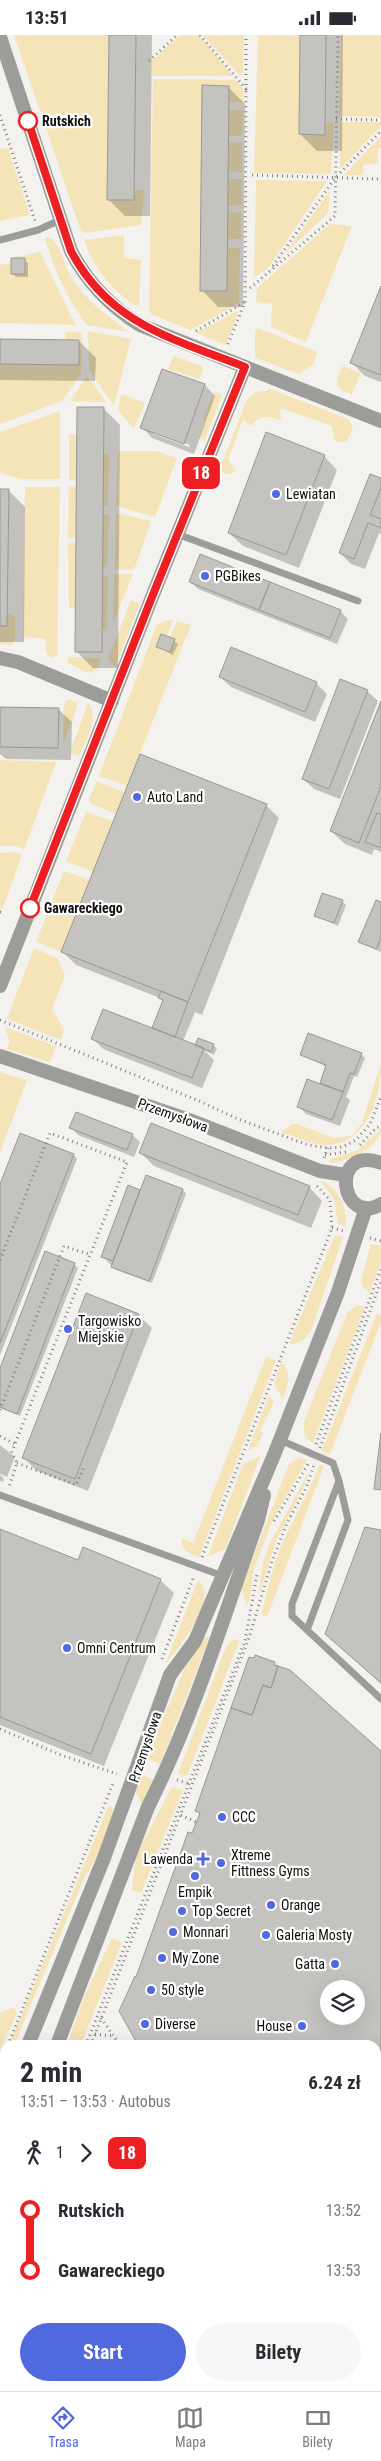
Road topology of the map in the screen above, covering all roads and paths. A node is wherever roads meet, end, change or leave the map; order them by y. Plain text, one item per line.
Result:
1 (177, 35) edge
2 (200, 35) edge
3 (246, 35) edge
4 (338, 35) edge
5 (0, 37) edge
6 (149, 61) dead end
7 (246, 89) junction
8 (0, 115) edge
9 (336, 119) junction
10 (381, 120) edge
11 (381, 131) edge
12 (252, 175) dead end
13 (335, 178) junction
14 (378, 179) dead end
15 (60, 220) junction
16 (38, 230) junction
17 (0, 240) edge
18 (270, 271) junction
19 (250, 288) dead end
20 (245, 302) junction
21 (199, 338) dead end
22 (226, 348) dead end
23 (245, 367) junction
24 (381, 421) edge
25 (177, 534) junction
26 (358, 601) dead end
27 (0, 658) edge
28 (112, 701) junction
29 (0, 985) edge
30 (0, 1020) edge
31 (0, 1056) edge
32 (381, 1097) edge
33 (381, 1126) edge
34 (328, 1148) junction
35 (319, 1154) dead end
36 (325, 1155) junction
37 (381, 1163) edge
38 (320, 1171) junction
39 (346, 1175) junction
40 (381, 1204) edge
41 (366, 1207) junction
42 (91, 1255) junction
43 (0, 1260) edge
44 (381, 1269) edge
45 (381, 1281) edge
46 (0, 1410) edge
47 (0, 1436) edge
48 (280, 1440) junction
49 (14, 1444) junction
50 (315, 1454) junction
51 (274, 1455) junction
52 (18, 1463) junction
53 (85, 1465) dead end
54 (339, 1481) junction
55 (3, 1496) edge
56 (274, 1522) dead end
57 (198, 1566) junction
58 (257, 1570) dead end
59 (223, 1576) junction
60 (308, 1631) junction
61 (381, 1699) edge
62 (0, 1729) edge
63 (181, 1815) junction
64 (196, 1822) dead end
65 (101, 2019) junction
66 (96, 2034) junction
67 (114, 2036) junction
68 (10, 2040) edge
69 (30, 2040) edge
70 (59, 2040) edge
71 (88, 2040) edge
72 (93, 2040) edge
73 (117, 2040) edge

1 - 6 path
2 - 7 path
3 - 7 path
4 - 9 path
5 - 15 street
7 - 20 path
8 - 16 path
9 - 10 path
9 - 13 path
11 - 13 path
12 - 13 path
13 - 14 path
13 - 18 path
13 - 18 path
15 - 16 lane
15 - 23 street
16 - 17 lane
18 - 19 path
20 - 21 path
20 - 22 path
23 - 24 street
23 - 25 street
25 - 26 lane
25 - 28 street
27 - 28 street
28 - 29 street
30 - 34 path
31 - 38 street, Przemysłowa
32 - 34 path
33 - 36 path
34 - 36 path
35 - 36 path
36 - 38 path
37 - 39 street
38 - 39 street, Przemysłowa
38 - 57 path
39 - 41 street
40 - 41 street
41 - 48 street, Przemysłowa
42 - 43 path
42 - 46 path
42 - 49 path
44 - 50 path
45 - 50 path
47 - 49 path
48 - 50 lane
48 - 51 street, Przemysłowa
49 - 52 path
50 - 54 lane
50 - 56 path
50 - 63 path
51 - 59 street, Przemysłowa
51 - 70 street, Przemysłowa
52 - 53 path
52 - 55 path
54 - 60 lane
54 - 60 lane
55 - 57 lane
57 - 59 lane
58 - 71 path
59 - 69 street, Przemysłowa
60 - 61 lane
62 - 68 path
63 - 64 path
63 - 65 path
65 - 66 path
65 - 67 path
66 - 67 path
66 - 72 path
67 - 73 path

